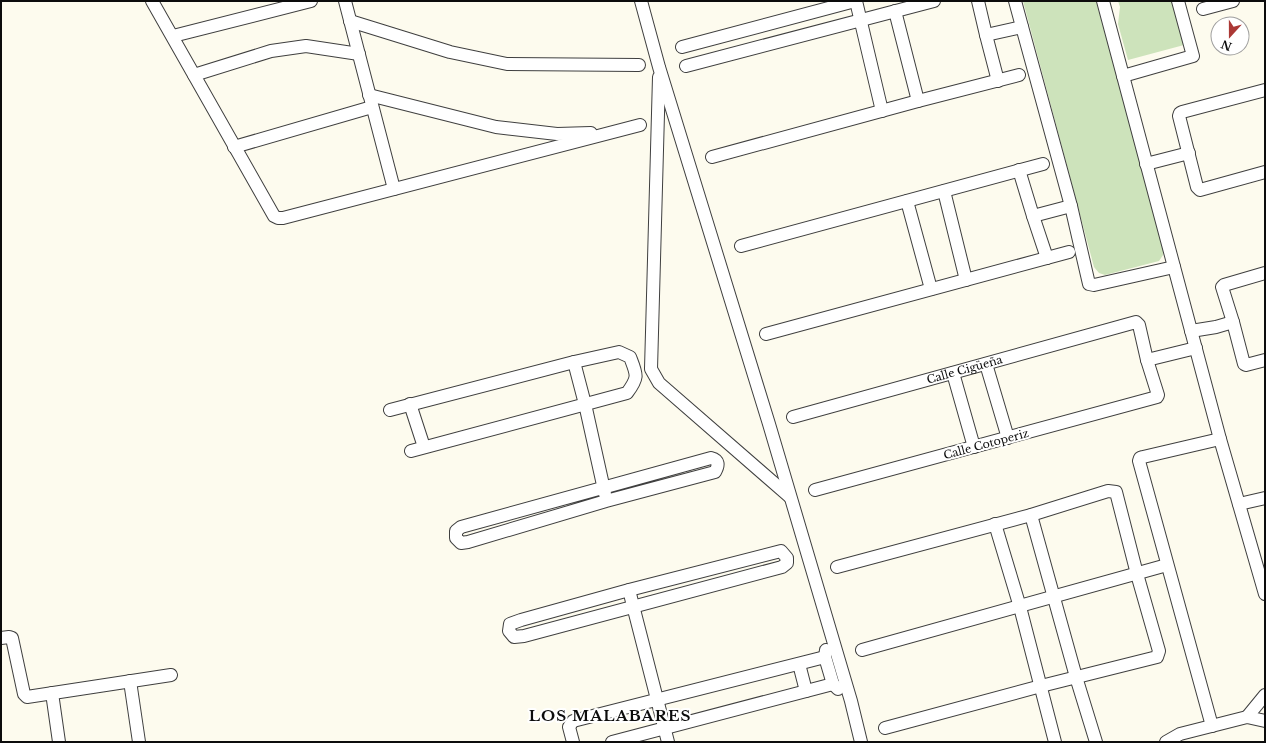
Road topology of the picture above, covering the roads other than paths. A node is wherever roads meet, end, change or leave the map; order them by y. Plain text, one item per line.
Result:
1 (152, 1) edge
2 (310, 1) edge
3 (345, 1) edge
4 (641, 1) edge
5 (855, 1) edge
6 (934, 1) edge
7 (978, 1) edge
8 (1014, 1) edge
9 (1103, 1) edge
10 (1178, 1) edge
11 (1228, 2) edge
12 (1203, 9) dead end
13 (895, 11) junction
14 (860, 20) junction
15 (350, 22) junction
16 (1022, 27) junction
17 (986, 35) junction
18 (173, 36) junction
19 (682, 47) dead end
20 (359, 54) junction
21 (640, 65) dead end
22 (686, 66) dead end
23 (659, 67) junction
24 (194, 75) junction
25 (1019, 75) dead end
26 (1122, 76) junction
27 (998, 81) junction
28 (1265, 90) edge
29 (369, 95) junction
30 (918, 101) junction
31 (372, 107) junction
32 (882, 111) junction
33 (640, 125) dead end
34 (614, 132) junction
35 (234, 147) junction
36 (1188, 153) junction
37 (712, 157) dead end
38 (1043, 164) dead end
39 (1146, 164) junction
40 (1019, 170) junction
41 (1265, 172) edge
42 (394, 189) junction
43 (944, 191) junction
44 (907, 201) junction
45 (1071, 206) junction
46 (1033, 216) junction
47 (741, 246) dead end
48 (1069, 252) dead end
49 (1047, 258) junction
50 (1174, 267) junction
51 (1265, 273) edge
52 (966, 280) junction
53 (931, 289) junction
54 (1234, 322) junction
55 (1191, 331) junction
56 (766, 334) dead end
57 (1196, 348) junction
58 (1147, 360) junction
59 (1265, 360) edge
60 (574, 362) junction
61 (986, 364) junction
62 (651, 369) junction
63 (635, 371) junction
64 (953, 373) junction
65 (410, 404) junction
66 (585, 404) junction
67 (390, 410) dead end
68 (793, 417) dead end
69 (1008, 438) junction
70 (1220, 439) junction
71 (424, 447) junction
72 (974, 447) junction
73 (411, 451) dead end
74 (603, 487) junction
75 (815, 490) dead end
76 (790, 497) junction
77 (1265, 498) edge
78 (606, 501) junction
79 (1239, 504) junction
80 (1031, 515) junction
81 (995, 524) junction
82 (1167, 565) junction
83 (838, 567) dead end
84 (1136, 574) junction
85 (629, 590) junction
86 (1265, 594) edge
87 (1053, 597) junction
88 (633, 607) junction
89 (1020, 607) junction
90 (830, 630) junction
91 (1, 638) edge
92 (862, 650) dead end
93 (825, 657) junction
94 (798, 664) junction
95 (171, 675) dead end
96 (1076, 677) junction
97 (130, 681) junction
98 (833, 684) junction
99 (1041, 686) junction
100 (806, 692) junction
101 (52, 693) junction
102 (1265, 695) edge
103 (657, 699) junction
104 (850, 701) junction
105 (1247, 717) junction
106 (1265, 722) edge
107 (1212, 726) junction
108 (665, 728) junction
109 (885, 728) dead end
110 (60, 742) edge
111 (139, 742) edge
112 (573, 742) edge
113 (612, 742) edge
114 (668, 742) edge
115 (861, 742) edge
116 (1055, 742) edge
117 (1096, 742) edge
118 (1166, 742) edge

1 - 18 street
2 - 18 street
3 - 15 street
4 - 23 street
5 - 14 street
5 - 19 street
6 - 13 street
7 - 17 street
8 - 16 street
9 - 26 street
10 - 26 street
11 - 12 street
13 - 14 street
13 - 30 street
14 - 22 street
14 - 32 street
15 - 20 street
15 - 21 street
16 - 17 street
16 - 45 street
17 - 27 street
18 - 24 street
20 - 24 street
20 - 29 street
23 - 62 street
23 - 76 street
24 - 35 street
25 - 27 street
26 - 39 street
27 - 30 street
28 - 36 street
29 - 31 street
29 - 34 street
30 - 32 street
31 - 35 street
31 - 42 street
32 - 37 street
33 - 34 street
34 - 42 street
35 - 42 street
36 - 39 street
36 - 41 street
38 - 40 street
39 - 50 street
40 - 43 street
40 - 46 street
43 - 44 street
43 - 52 street
44 - 47 street
44 - 53 street
45 - 46 street
45 - 50 street
46 - 49 street
48 - 49 street
49 - 52 street
50 - 55 street
51 - 54 street
52 - 53 street
53 - 56 street
54 - 55 street
54 - 59 street
55 - 57 street
57 - 58 street
57 - 70 street
58 - 61 street, Calle Cigüeña
58 - 69 street, Calle Cotoperiz
60 - 63 street
60 - 65 street
60 - 66 street
61 - 64 street, Calle Cigüeña
61 - 69 street
62 - 63 street
62 - 76 street
63 - 66 street
64 - 68 street, Calle Cigüeña
64 - 72 street
65 - 67 street
65 - 71 street
66 - 71 street
66 - 74 street
69 - 72 street, Calle Cotoperiz
70 - 79 street
70 - 82 street
71 - 73 street
72 - 75 street, Calle Cotoperiz
74 - 78 street
74 - 78 street
74 - 78 street
76 - 90 street
77 - 79 street
79 - 86 street
80 - 81 street
80 - 84 street
80 - 87 street
81 - 83 street
81 - 89 street
82 - 84 street
82 - 107 street
84 - 87 street
84 - 96 street
85 - 88 street
85 - 88 street
85 - 88 street
87 - 89 street
87 - 96 street
88 - 103 street
89 - 92 street
89 - 99 street
90 - 93 street
90 - 104 street
91 - 101 street
93 - 94 street
93 - 98 street
94 - 100 street
94 - 103 street
95 - 97 street
96 - 99 street
96 - 117 street
97 - 101 street
97 - 111 street
98 - 100 street
98 - 104 street
99 - 109 street
99 - 116 street
100 - 108 street
101 - 110 street
102 - 105 street
103 - 108 street
103 - 112 street
104 - 115 street
105 - 106 street
105 - 107 street
107 - 118 street
108 - 113 street
108 - 114 street

